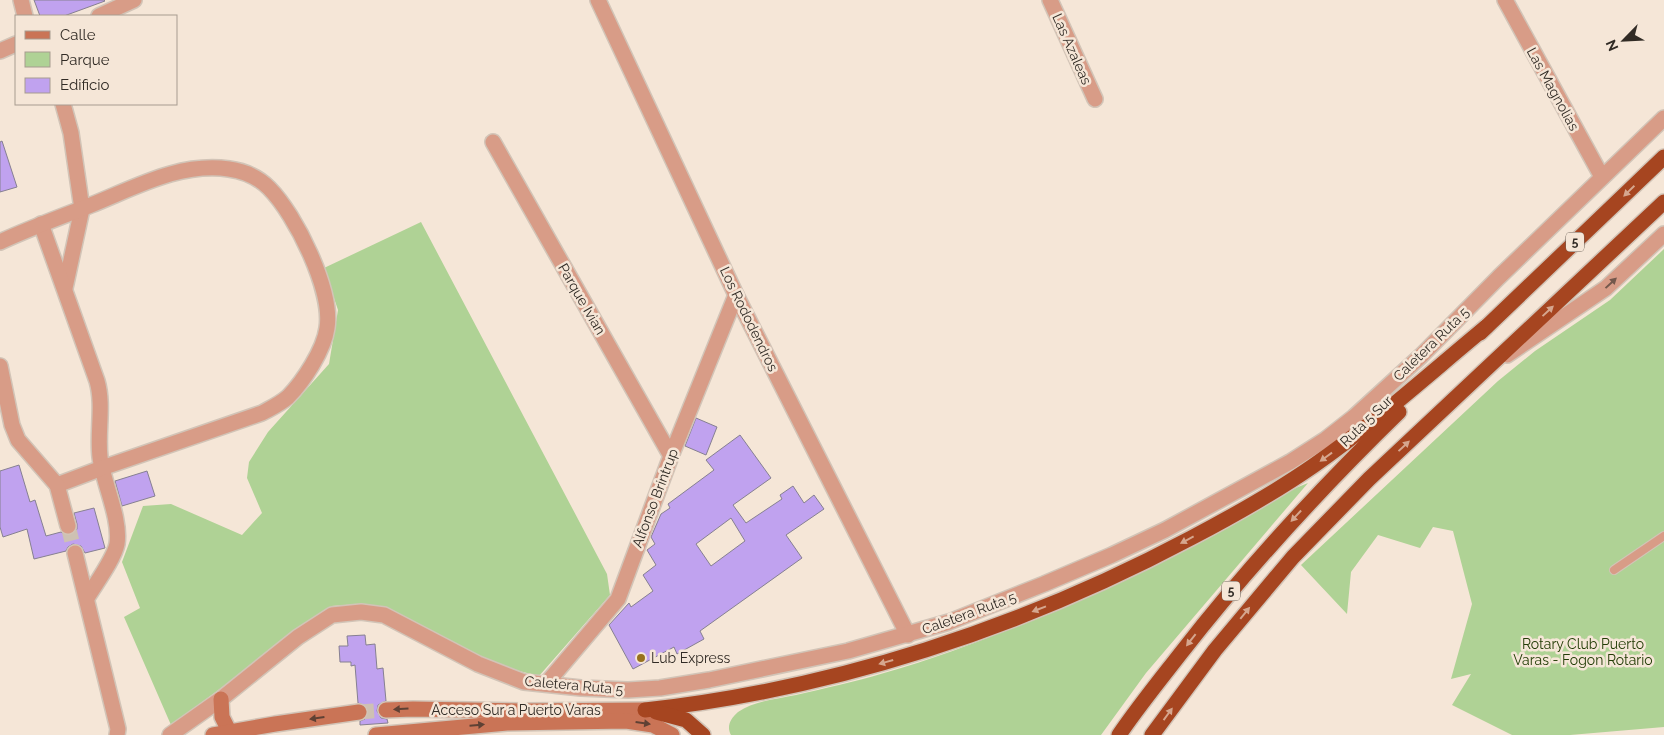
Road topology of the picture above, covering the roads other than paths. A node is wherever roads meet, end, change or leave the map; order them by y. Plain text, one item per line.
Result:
1 (21, 0) edge
2 (134, 0) edge
3 (598, 0) edge
4 (1050, 0) edge
5 (1505, 0) edge
6 (100, 10) edge
7 (25, 15) edge
8 (15, 44) edge
9 (0, 50) edge
10 (1095, 99) dead end
11 (63, 105) edge
12 (1664, 118) edge
13 (493, 142) dead end
14 (1664, 157) edge
15 (1602, 177) junction
16 (1664, 202) edge
17 (82, 209) junction
18 (41, 224) junction
19 (1664, 234) edge
20 (0, 242) edge
21 (65, 289) junction
22 (736, 295) junction
23 (1486, 327) junction
24 (0, 366) edge
25 (1485, 370) junction
26 (671, 456) junction
27 (102, 468) junction
28 (57, 485) junction
29 (68, 526) tunnel mouth
30 (1664, 536) edge
31 (75, 553) tunnel mouth
32 (1614, 570) dead end
33 (87, 598) junction
34 (908, 635) junction
35 (546, 684) junction
36 (221, 699) junction
37 (386, 710) tunnel mouth
38 (645, 710) junction
39 (359, 712) tunnel mouth
40 (506, 729) edge
41 (230, 734) edge
42 (117, 735) edge
43 (170, 735) edge
44 (213, 735) edge
45 (376, 735) edge
46 (672, 735) edge
47 (703, 735) edge
48 (1119, 735) edge
49 (1152, 735) edge

1 - 7 street
2 - 6 street
3 - 22 street, Los Rododendros
4 - 10 street, Las Azaleas
5 - 15 street, Las Magnolias
8 - 9 street
11 - 17 street
12 - 15 street, Caletera Ruta 5
13 - 26 street, Parque Ivian
14 -> 23 highway, Ruta 5 Sur / 5
15 - 34 street, Caletera Ruta 5
25 -> 16 highway, 5
17 - 18 street
17 - 21 street
17 - 27 street
18 - 20 street
18 - 21 street
25 -> 19 street
21 - 27 street
22 - 26 street, Alfonso Brintrup
22 - 34 street, Los Rododendros
23 -> 38 highway
23 -> 48 highway, Ruta 5 Sur / 5
24 - 28 street
49 -> 25 highway, 5
26 - 35 street, Alfonso Brintrup
27 - 28 street
27 - 33 street
28 - 29 street
30 - 32 lane
31 - 33 street
33 - 42 street
34 - 35 street, Caletera Ruta 5
35 - 36 street, Caletera Ruta 5
36 - 41 main road
36 - 43 street, Caletera Ruta 5
38 -> 37 main road, Acceso Sur a Puerto Varas
38 - 47 highway
39 -> 41 main road
45 -> 40 main road, Acceso Sur a Puerto Varas
40 -> 46 main road, Acceso Sur a Puerto Varas
41 - 44 main road

